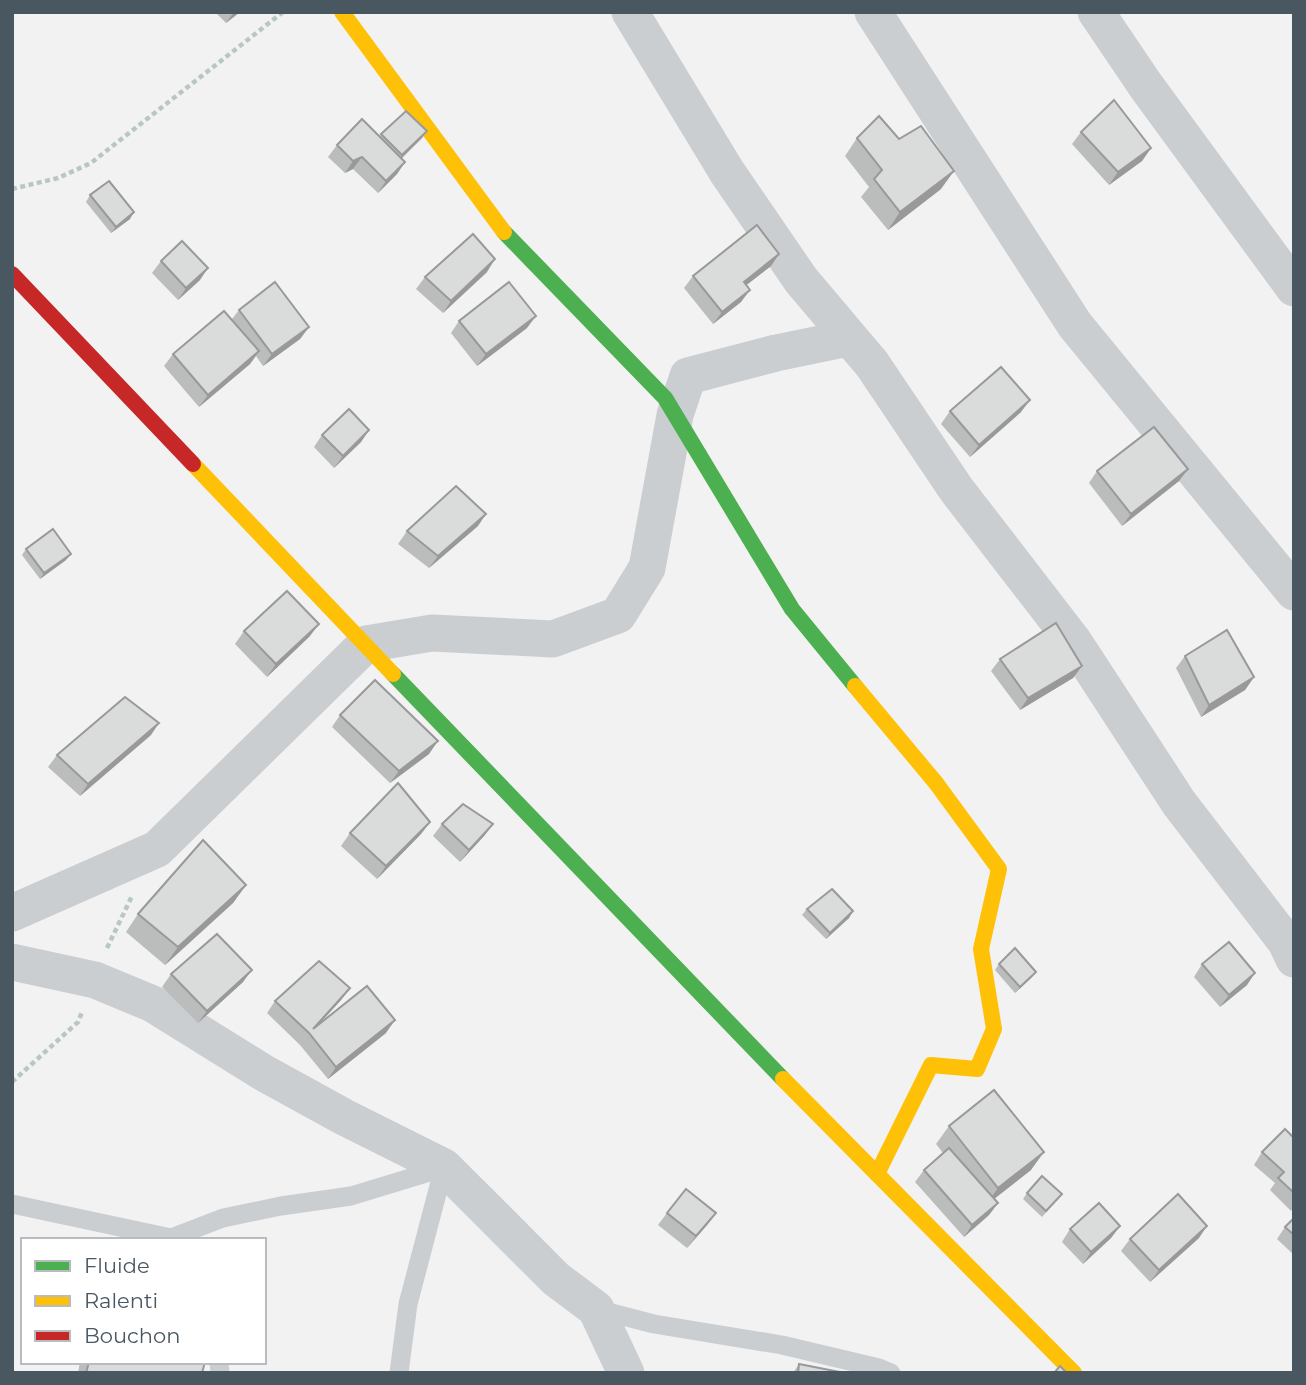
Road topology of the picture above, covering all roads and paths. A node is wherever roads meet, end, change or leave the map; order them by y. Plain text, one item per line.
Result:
1 (283, 12) edge
2 (342, 12) edge
3 (630, 12) edge
4 (873, 12) edge
5 (1096, 12) edge
6 (12, 189) edge
7 (12, 274) edge
8 (1294, 288) edge
9 (849, 338) junction
10 (675, 415) junction
11 (1294, 592) edge
12 (366, 644) junction
13 (12, 913) edge
14 (1294, 958) edge
15 (12, 961) edge
16 (444, 1167) junction
17 (877, 1174) junction
18 (12, 1204) edge
19 (167, 1238) edge
20 (174, 1238) edge
21 (596, 1310) junction
22 (399, 1373) edge
23 (626, 1373) edge
24 (891, 1373) edge
25 (1074, 1373) edge

1 - 6 path
2 - 10 street
3 - 9 street
4 - 11 street
5 - 8 street
7 - 12 street
9 - 10 street
9 - 14 street
10 - 12 street
10 - 17 street
12 - 13 street
12 - 17 street
15 - 16 street
16 - 20 lane
16 - 21 street
16 - 22 lane
17 - 25 street
18 - 19 lane
21 - 23 street
21 - 24 lane

